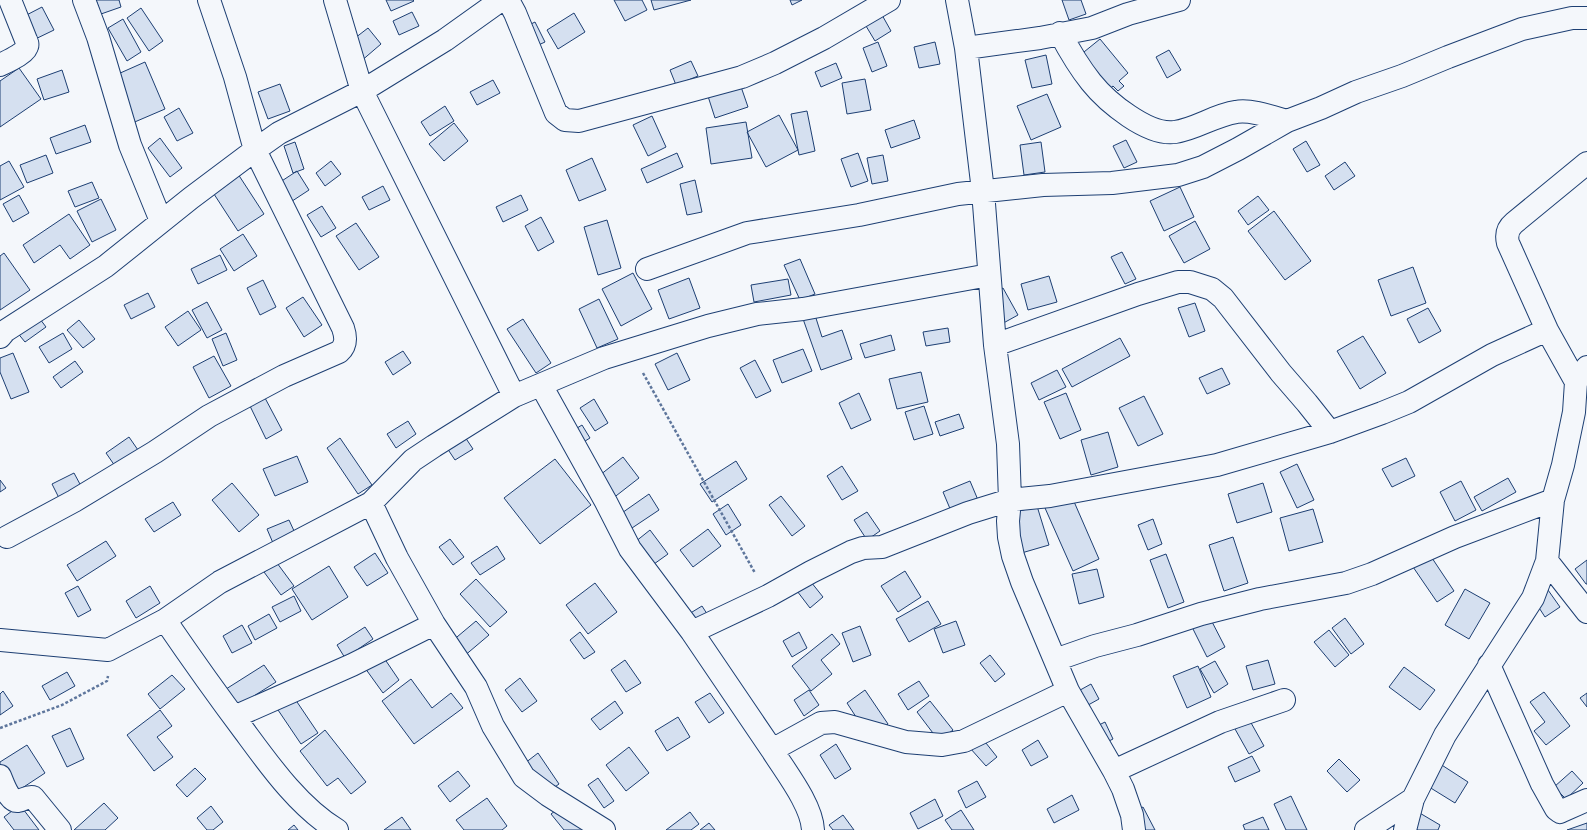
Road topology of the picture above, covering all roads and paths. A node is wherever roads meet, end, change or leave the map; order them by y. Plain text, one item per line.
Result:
1 (10, 0) edge
2 (84, 0) edge
3 (209, 0) edge
4 (335, 0) edge
5 (501, 0) edge
6 (508, 0) edge
7 (889, 0) edge
8 (957, 0) edge
9 (1179, 0) edge
10 (1587, 18) edge
11 (1060, 34) junction
12 (966, 48) junction
13 (0, 65) edge
14 (362, 91) junction
15 (1287, 121) junction
16 (255, 150) junction
17 (1587, 163) edge
18 (983, 190) junction
19 (161, 221) junction
20 (647, 269) dead end
21 (989, 275) junction
22 (1547, 330) junction
23 (2, 332) edge
24 (995, 345) junction
25 (630, 349) junction
26 (1582, 374) edge
27 (541, 386) junction
28 (514, 396) junction
29 (1330, 432) junction
30 (1010, 500) junction
31 (1553, 500) junction
32 (371, 503) junction
33 (7, 536) dead end
34 (1547, 561) junction
35 (768, 596) junction
36 (1587, 612) edge
37 (165, 620) junction
38 (434, 624) junction
39 (692, 632) junction
40 (0, 640) edge
41 (108, 650) junction
42 (1055, 660) junction
43 (1489, 666) junction
44 (1068, 690) junction
45 (1284, 700) dead end
46 (234, 717) junction
47 (0, 728) edge
48 (772, 750) junction
49 (1114, 771) junction
50 (0, 776) edge
51 (1413, 799) junction
52 (1587, 800) edge
53 (60, 830) edge
54 (337, 830) edge
55 (604, 830) edge
56 (813, 830) edge
57 (1134, 830) edge
58 (1366, 830) edge
59 (1405, 830) edge

1 - 13 street
2 - 19 street
3 - 16 street
4 - 14 street
5 - 14 street
6 - 7 street
8 - 12 street
9 - 11 street
10 - 15 street
11 - 12 street
11 - 15 street
12 - 18 street
14 - 16 street
14 - 28 street
15 - 18 street
16 - 19 street
16 - 33 street
17 - 22 street
18 - 20 street
18 - 21 street
19 - 23 street
21 - 24 street
21 - 25 street
22 - 26 street
22 - 29 street
24 - 29 street
24 - 30 street
25 - 27 street
25 - 35 path
26 - 31 street
27 - 28 street
27 - 39 street
28 - 32 street
29 - 30 street
30 - 35 street
30 - 42 street
31 - 34 street
31 - 42 street
32 - 37 street
32 - 38 street
34 - 36 street
34 - 43 street
35 - 39 street
37 - 41 street
37 - 46 street
38 - 46 street
38 - 55 street
39 - 48 street
40 - 41 street
41 - 47 path
42 - 44 street
43 - 51 street
43 - 52 street
44 - 48 street
44 - 49 street
45 - 49 street
46 - 54 street
48 - 56 street
49 - 57 street
50 - 53 street
51 - 58 street
51 - 59 street

